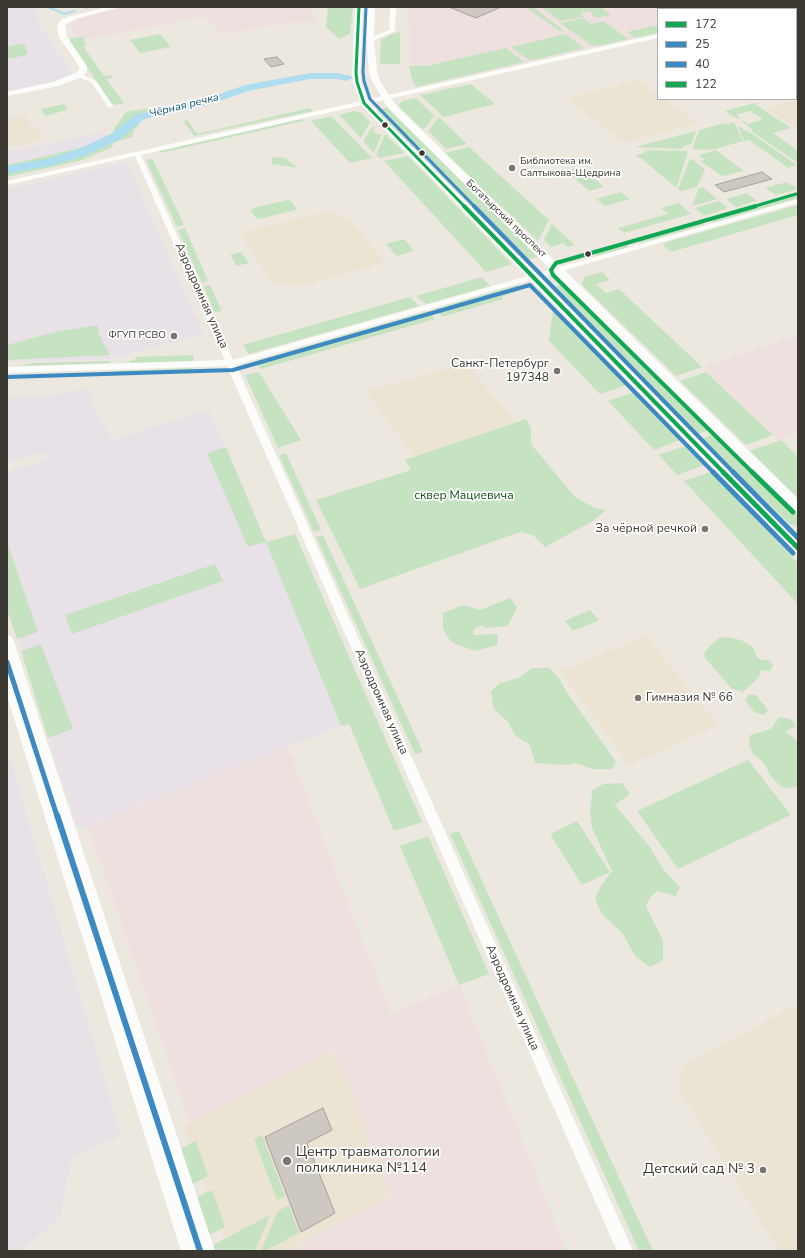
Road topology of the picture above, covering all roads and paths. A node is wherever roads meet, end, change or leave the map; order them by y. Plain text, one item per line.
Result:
1 (117, 7) edge
2 (359, 7) edge
3 (371, 7) edge
4 (393, 7) edge
5 (657, 36) edge
6 (370, 40) junction
7 (79, 75) junction
8 (7, 94) edge
9 (385, 98) junction
10 (364, 103) junction
11 (110, 106) dead end
12 (137, 153) junction
13 (7, 183) edge
14 (798, 201) edge
15 (558, 270) junction
16 (532, 277) junction
17 (231, 363) junction
18 (7, 370) edge
19 (798, 507) edge
20 (772, 521) junction
21 (798, 531) edge
22 (798, 548) edge
23 (7, 639) edge
24 (7, 678) edge
25 (189, 1251) edge
26 (207, 1251) edge
27 (624, 1251) edge

1 - 7 street
2 - 10 main road, Богатырский проспект
3 - 6 main road, Богатырский проспект
4 - 6 street
5 - 9 street
6 - 9 main road, Богатырский проспект
7 - 8 street
7 - 11 street
9 - 10 street
9 - 15 main road, Богатырский проспект
10 - 12 street
10 - 16 main road, Богатырский проспект
12 - 13 street
12 - 17 street, Аэродромная улица
14 - 15 street
15 - 16 street
15 - 19 main road, Богатырский проспект
16 - 17 street
16 - 20 main road, Богатырский проспект
17 - 18 street
17 - 27 street, Аэродромная улица
20 - 21 main road
20 - 22 main road, Богатырский проспект
23 - 26 street
24 - 25 street

